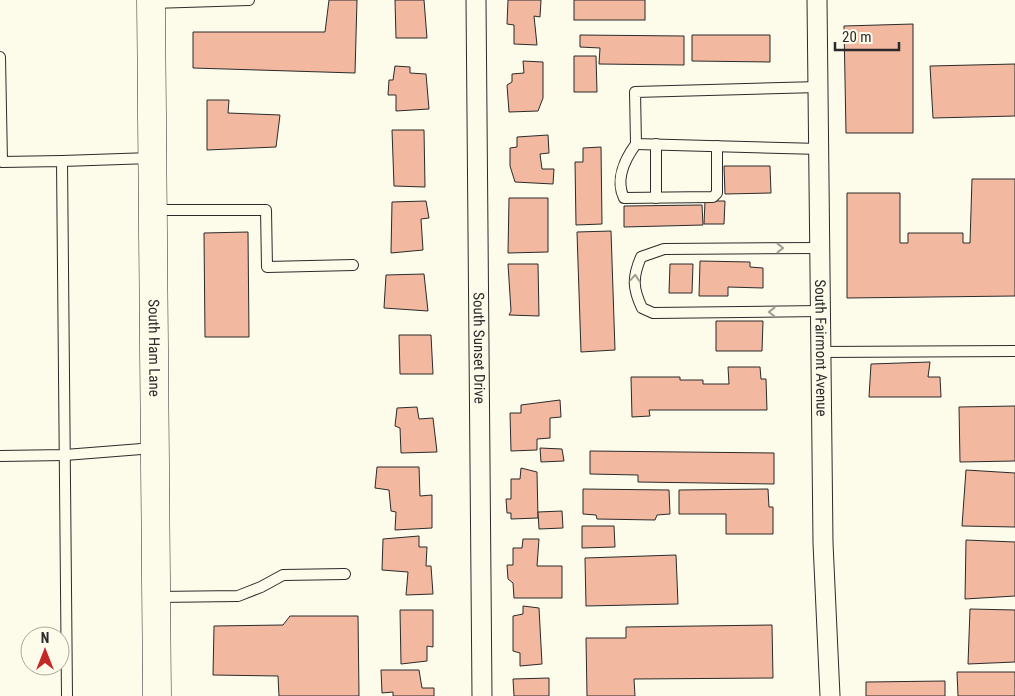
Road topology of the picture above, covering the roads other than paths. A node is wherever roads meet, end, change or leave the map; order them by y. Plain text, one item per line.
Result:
1 (249, 0) edge
2 (476, 0) edge
3 (817, 0) edge
4 (151, 1) edge
5 (0, 56) edge
6 (819, 87) junction
7 (636, 144) junction
8 (656, 144) junction
9 (717, 146) junction
10 (820, 148) junction
11 (153, 158) junction
12 (62, 161) junction
13 (1, 162) edge
14 (656, 198) junction
15 (154, 210) junction
16 (820, 248) junction
17 (353, 265) dead end
18 (820, 312) junction
19 (821, 352) junction
20 (1015, 352) edge
21 (155, 448) junction
22 (65, 455) junction
23 (0, 456) edge
24 (344, 574) dead end
25 (156, 597) junction
26 (67, 696) edge
27 (157, 696) edge
28 (482, 696) edge
29 (830, 696) edge

1 - 4 lane
2 - 28 street, South Sunset Drive
3 - 6 street, South Fairmont Avenue
4 - 11 main road, South Ham Lane
5 - 13 lane
6 - 7 lane
6 - 10 street, South Fairmont Avenue
7 - 8 lane
7 - 14 lane
8 - 9 lane
8 - 14 lane
9 - 10 lane
9 - 14 lane
10 - 16 street, South Fairmont Avenue
11 - 12 lane
11 - 15 main road, South Ham Lane
12 - 13 lane
12 - 22 lane
15 - 17 lane
15 - 21 main road, South Ham Lane
16 - 18 street, South Fairmont Avenue
18 -> 16 lane
18 - 19 street, South Fairmont Avenue
19 - 20 lane
19 - 29 street, South Fairmont Avenue
21 - 22 lane
21 - 25 main road, South Ham Lane
22 - 23 lane
22 - 26 lane
24 - 25 lane
25 - 27 main road, South Ham Lane

